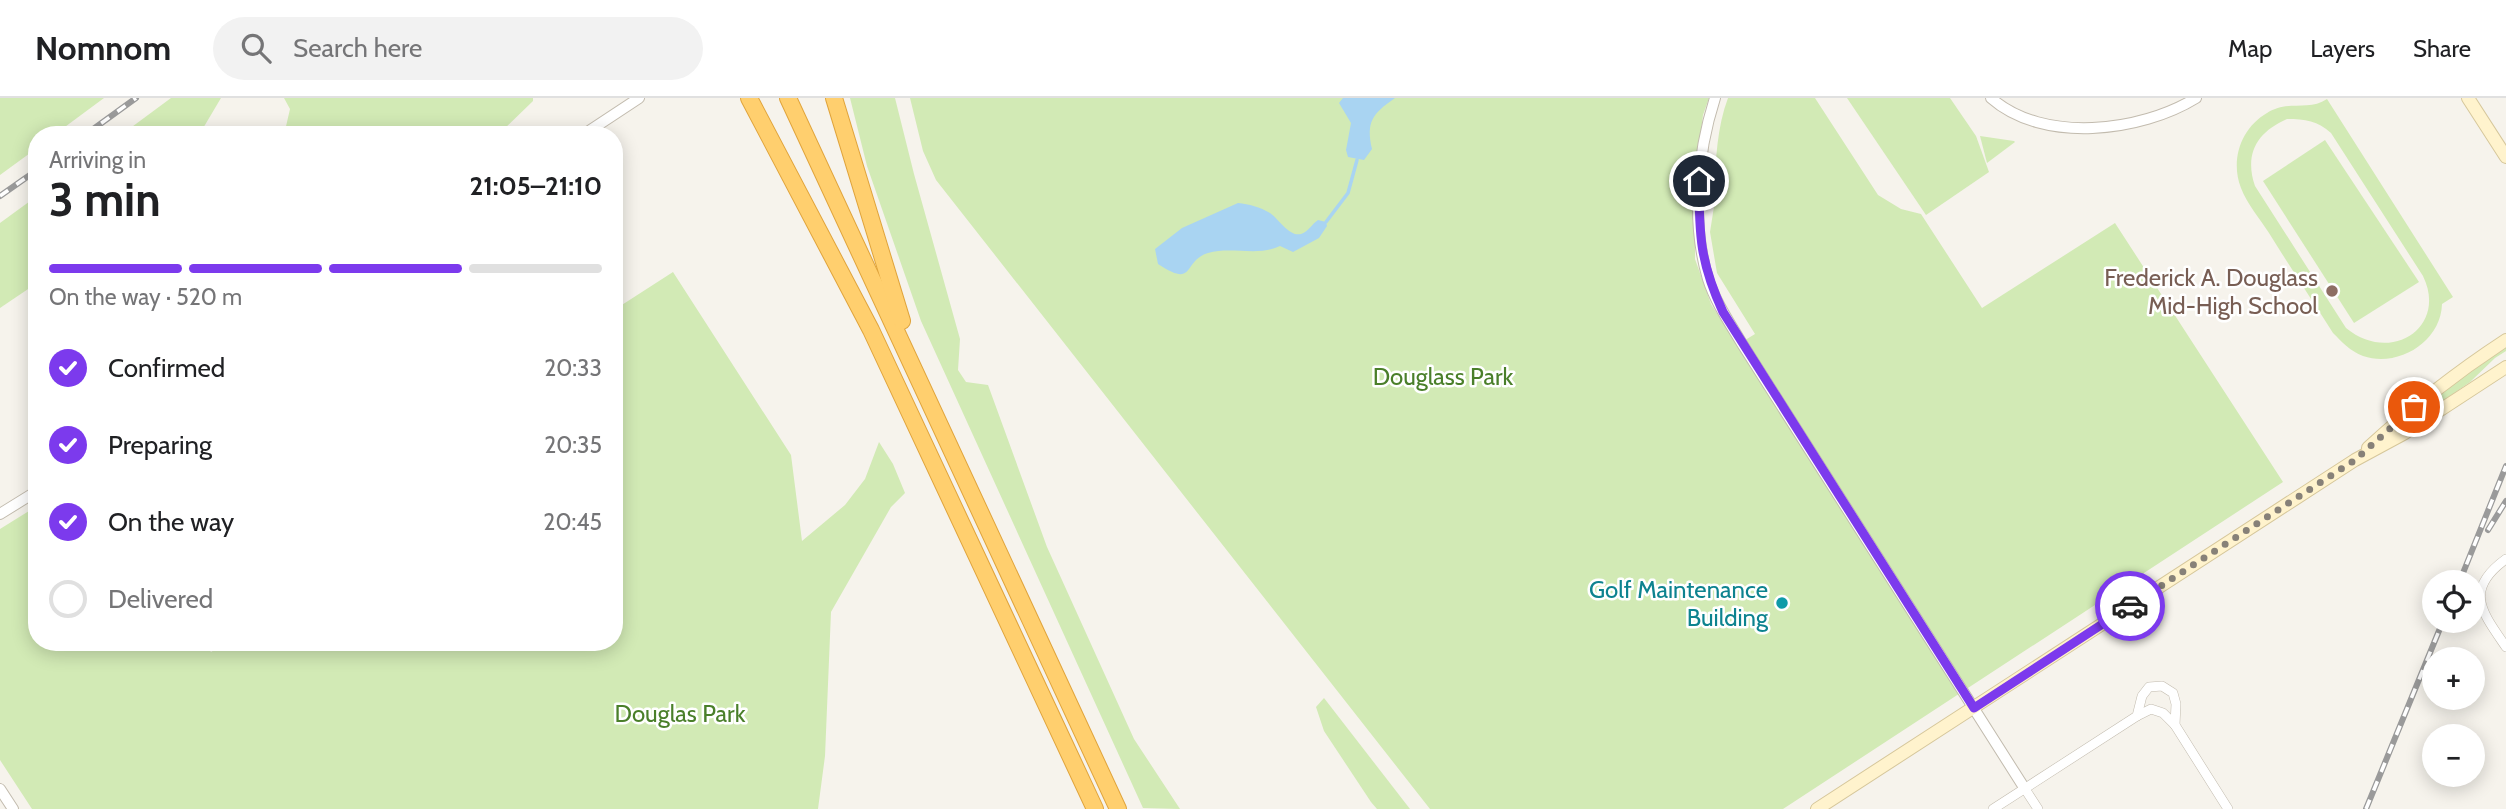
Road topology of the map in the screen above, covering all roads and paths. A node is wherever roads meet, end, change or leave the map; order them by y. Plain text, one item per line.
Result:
1 (639, 98) edge
2 (749, 98) edge
3 (788, 98) edge
4 (834, 98) edge
5 (1715, 98) edge
6 (1992, 98) edge
7 (2196, 98) edge
8 (2468, 98) edge
9 (597, 126) edge
10 (2506, 157) edge
11 (2506, 340) edge
12 (2506, 367) edge
13 (922, 383) junction
14 (2355, 460) junction
15 (28, 497) edge
16 (0, 514) edge
17 (2506, 559) edge
18 (2506, 648) edge
19 (1974, 708) junction
20 (2137, 716) junction
21 (2175, 725) junction
22 (0, 789) edge
23 (2025, 789) junction
24 (1118, 807) edge
25 (13, 809) edge
26 (1093, 809) edge
27 (1818, 809) edge
28 (1993, 809) edge
29 (2038, 809) edge
30 (2228, 809) edge

1 - 9 street
2 - 26 highway
3 - 13 highway
4 - 13 highway
5 - 19 street
6 - 7 street
8 - 10 main road
11 - 14 main road
12 - 14 main road
13 - 24 highway
14 - 19 main road
15 - 16 street
17 - 18 street
19 - 23 street
19 - 27 main road
20 - 21 street
20 - 21 street
20 - 23 street
21 - 30 street
22 - 25 street
23 - 28 street
23 - 29 street

